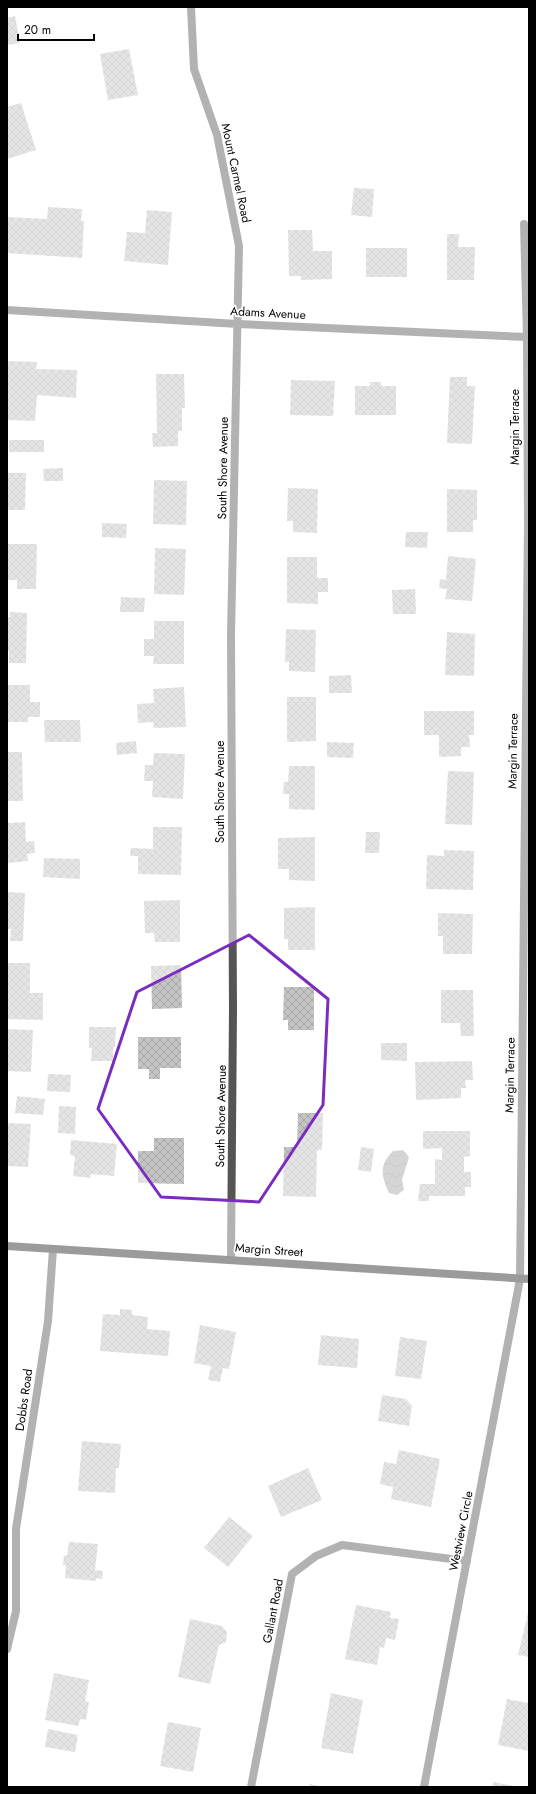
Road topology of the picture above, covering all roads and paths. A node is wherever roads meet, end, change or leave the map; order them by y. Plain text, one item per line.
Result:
1 (191, 7) edge
2 (524, 224) dead end
3 (7, 310) edge
4 (238, 324) junction
5 (527, 337) junction
6 (7, 1246) edge
7 (53, 1248) junction
8 (231, 1260) junction
9 (520, 1279) junction
10 (529, 1279) edge
11 (467, 1561) junction
12 (7, 1649) edge
13 (251, 1787) edge
14 (424, 1787) edge

1 - 4 street, Mount Carmel Road
2 - 5 street, Margin Terrace
3 - 4 street, Adams Avenue
4 - 5 street, Adams Avenue
4 - 8 street, South Shore Avenue
5 - 9 street, Margin Terrace
6 - 7 main road, Margin Street
7 - 8 main road, Margin Street
7 - 12 street, Dobbs Road
8 - 9 main road, Margin Street
9 - 10 main road, Margin Street
9 - 11 street, Westview Circle
11 - 13 street, Gallant Road
11 - 14 street, Westview Circle

